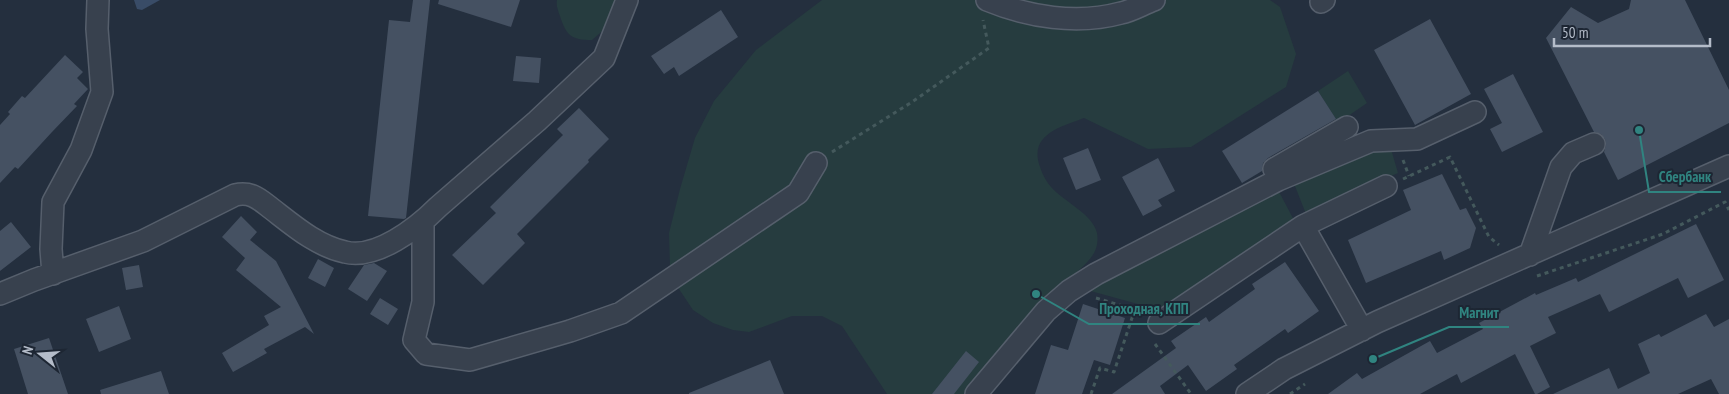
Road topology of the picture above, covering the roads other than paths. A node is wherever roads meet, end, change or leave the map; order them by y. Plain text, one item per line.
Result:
1 (98, 0) edge
2 (627, 0) edge
3 (1154, 0) edge
4 (985, 10) edge
5 (1475, 112) dead end
6 (1347, 127) dead end
7 (1594, 144) dead end
8 (816, 162) road end
9 (1727, 171) edge
10 (1386, 186) road end
11 (1229, 205) junction
12 (423, 222) junction
13 (1303, 226) junction
14 (1530, 255) junction
15 (53, 274) junction
16 (0, 294) edge
17 (1159, 323) road end
18 (1362, 330) junction
19 (976, 394) edge
20 (1247, 394) edge

1 - 15 street
2 - 12 street
3 - 4 street
5 - 11 street
6 - 11 street
7 - 14 street
8 - 12 street
9 - 14 street
10 - 13 street
11 - 19 street
12 - 15 street
13 - 17 street
13 - 18 street
14 - 18 street
15 - 16 street
18 - 20 street

